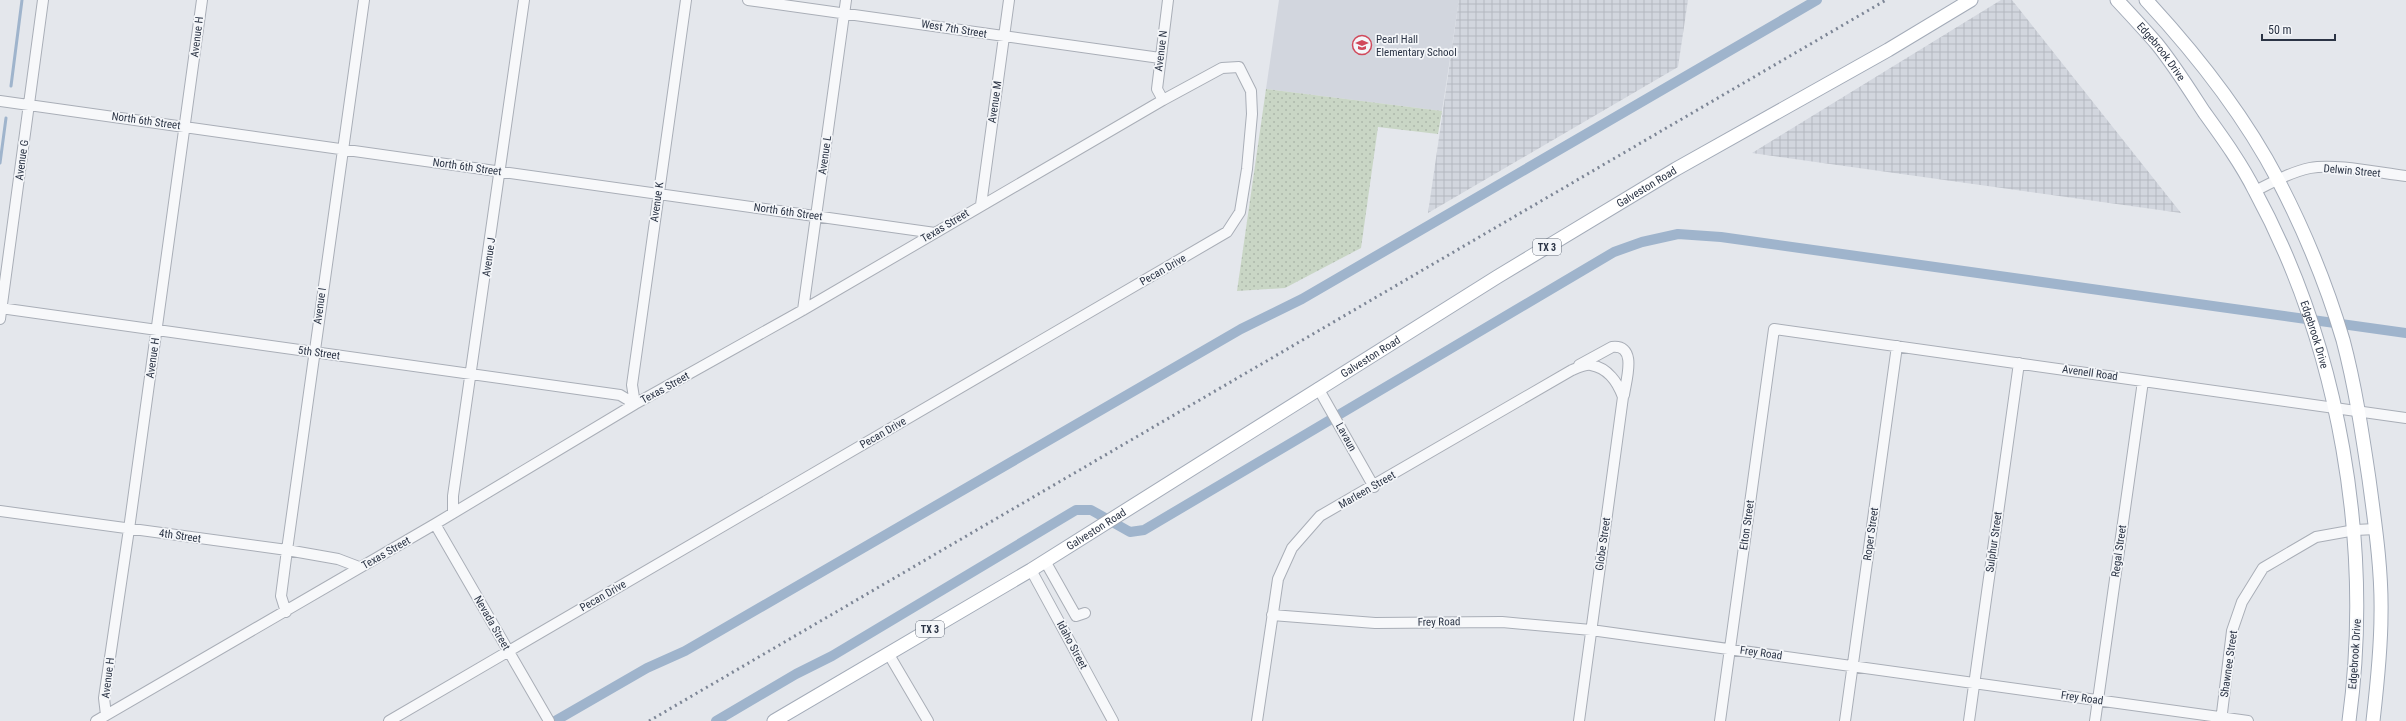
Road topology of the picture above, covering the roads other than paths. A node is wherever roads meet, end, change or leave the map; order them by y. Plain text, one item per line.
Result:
1 (44, 0) edge
2 (202, 0) edge
3 (364, 0) edge
4 (524, 0) edge
5 (686, 0) edge
6 (748, 0) edge
7 (846, 0) edge
8 (1009, 0) edge
9 (1168, 0) edge
10 (1971, 0) edge
11 (2118, 0) edge
12 (2146, 0) edge
13 (845, 13) junction
14 (1004, 37) junction
15 (1160, 58) junction
16 (2196, 60) junction
17 (1239, 67) joint
18 (2177, 72) junction
19 (1163, 100) junction
20 (0, 101) edge
21 (30, 105) junction
22 (185, 127) junction
23 (343, 149) junction
24 (500, 171) junction
25 (2406, 176) edge
26 (2278, 179) junction
27 (2255, 191) junction
28 (658, 194) junction
29 (981, 205) junction
30 (816, 216) junction
31 (935, 233) junction
32 (1, 308) edge
33 (803, 310) junction
34 (0, 319) edge
35 (1774, 329) joint
36 (157, 330) junction
37 (1897, 346) junction
38 (314, 352) junction
39 (2019, 363) junction
40 (1572, 370) junction
41 (472, 374) junction
42 (2143, 381) junction
43 (1318, 388) junction
44 (1623, 397) junction
45 (635, 404) junction
46 (2334, 408) junction
47 (2359, 411) junction
48 (2406, 418) edge
49 (1374, 487) junction
50 (0, 511) edge
51 (453, 513) junction
52 (435, 524) junction
53 (130, 529) junction
54 (2376, 529) junction
55 (2355, 530) junction
56 (287, 550) junction
57 (1045, 561) junction
58 (359, 568) junction
59 (1032, 570) junction
60 (286, 612) junction
61 (1085, 613) dead end
62 (1272, 615) junction
63 (1591, 630) junction
64 (1730, 649) junction
65 (508, 651) junction
66 (888, 653) junction
67 (1852, 666) junction
68 (1975, 682) junction
69 (2098, 700) junction
70 (106, 715) junction
71 (547, 718) edge
72 (2222, 719) edge
73 (96, 721) edge
74 (389, 721) edge
75 (774, 721) edge
76 (928, 721) edge
77 (1113, 721) edge
78 (1257, 721) edge
79 (1579, 721) edge
80 (1720, 721) edge
81 (1844, 721) edge
82 (1969, 721) edge
83 (2096, 721) edge
84 (2248, 721) edge
85 (2349, 721) edge
86 (2373, 721) edge

1 - 21 street, Avenue G
2 - 22 street, Avenue H
3 - 23 street, Avenue I
4 - 24 street, Avenue J
5 - 28 street, Avenue K
6 - 13 street, West 7th Street
7 - 13 street, Avenue L
8 - 14 street, Avenue M
9 - 15 street, Avenue N
10 - 43 main road, Galveston Road / TX 3
11 - 18 main road, Edgebrook Drive
12 - 16 main road, Edgebrook Drive
13 - 14 street, West 7th Street
13 - 30 street, Avenue L
14 - 15 street, West 7th Street
14 - 29 street, Avenue M
15 - 19 street, Avenue N
16 - 18 main road
16 - 26 main road, Edgebrook Drive
17 - 19 street, Texas Street
17 - 65 street, Pecan Drive
18 - 27 main road, Edgebrook Drive
19 - 29 street, Texas Street
20 - 21 street, North 6th Street
21 - 22 street, North 6th Street
21 - 32 street, Avenue G
22 - 23 street, North 6th Street
22 - 36 street, Avenue H
23 - 24 street, North 6th Street
23 - 38 street, Avenue I
24 - 28 street, North 6th Street
24 - 41 street, Avenue J
25 - 26 street, Delwin Street
26 - 27 street, Delwin Street
26 - 47 main road, Edgebrook Drive
27 - 46 main road, Edgebrook Drive
28 - 30 street, North 6th Street
28 - 45 street, Avenue K
29 - 31 street, Texas Street
30 - 31 street, North 6th Street
30 - 33 street, Avenue L
31 - 33 street, Texas Street
32 - 34 street, Avenue G
32 - 36 street, 5th Street
33 - 45 street, Texas Street
35 - 37 street, Avenell Road
35 - 64 street, Elton Street
36 - 38 street, 5th Street
36 - 53 street, Avenue H
37 - 39 street, Avenell Road
37 - 67 street, Roper Street
38 - 41 street, 5th Street
38 - 56 street, Avenue I
39 - 42 street, Avenell Road
39 - 68 street, Sulphur Street
40 - 44 street, Marleen Street
40 - 44 street, Globe Street
40 - 49 street, Marleen Street
41 - 45 street, 5th Street
41 - 51 street, Avenue J
42 - 46 street, Avenell Road
42 - 69 street, Regal Street
43 - 49 street, Lavaun
43 - 57 main road, Galveston Road / TX 3
44 - 63 street, Globe Street
45 - 51 street, Texas Street
46 - 47 street, Avenell Road
46 - 55 main road, Edgebrook Drive
47 - 48 street, Avenell Road
47 - 54 main road, Edgebrook Drive
49 - 62 street, Marleen Street
50 - 53 street, 4th Street
51 - 52 street, Texas Street
52 - 58 street, Texas Street
52 - 65 street, Nevada Street
53 - 56 street, 4th Street
53 - 70 street, Avenue H
54 - 55 street, Shawnee Street
54 - 86 main road, Edgebrook Drive
55 - 72 street, Shawnee Street
55 - 85 main road, Edgebrook Drive
56 - 58 street, 4th Street
56 - 60 street, Avenue I
57 - 59 main road, Galveston Road / TX 3
57 - 61 street
58 - 60 street, Texas Street
59 - 66 main road, Galveston Road / TX 3
59 - 77 street, Idaho Street
60 - 70 street, Texas Street
62 - 63 street, Frey Road
62 - 78 street, Marleen Street
63 - 64 street, Frey Road
63 - 79 street, Globe Street
64 - 67 street, Frey Road
64 - 80 street, Elton Street
65 - 71 street, Nevada Street
65 - 74 street, Pecan Drive
66 - 75 main road, Galveston Road / TX 3
66 - 76 street
67 - 68 street, Frey Road
67 - 81 street, Roper Street
68 - 69 street, Frey Road
68 - 82 street, Sulphur Street
69 - 72 street, Frey Road
69 - 83 street, Regal Street
70 - 73 street, Texas Street
72 - 84 street, Frey Road

